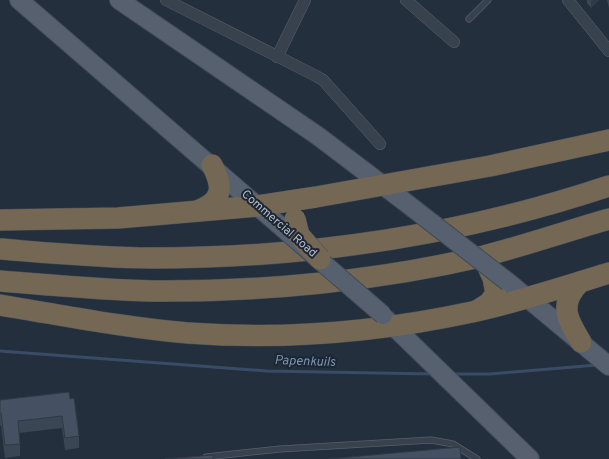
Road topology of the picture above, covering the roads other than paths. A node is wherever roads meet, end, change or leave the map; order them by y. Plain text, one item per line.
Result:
1 (19, 0) edge
2 (120, 0) edge
3 (166, 0) edge
4 (305, 0) edge
5 (406, 0) edge
6 (488, 0) edge
7 (568, 0) edge
8 (469, 19) dead end
9 (454, 42) dead end
10 (609, 51) edge
11 (277, 57) junction
12 (609, 140) edge
13 (380, 144) dead end
14 (212, 165) junction
15 (384, 185) junction
16 (609, 186) edge
17 (316, 197) junction
18 (257, 206) junction
19 (195, 212) junction
20 (609, 219) edge
21 (0, 220) edge
22 (286, 221) junction
23 (0, 249) edge
24 (320, 259) joint
25 (488, 267) joint
26 (609, 272) edge
27 (0, 281) edge
28 (580, 282) junction
29 (502, 288) junction
30 (528, 298) junction
31 (0, 305) edge
32 (473, 312) junction
33 (388, 320) junction
34 (586, 346) junction
35 (609, 366) edge
36 (198, 457) edge
37 (477, 459) edge
38 (530, 459) edge

1 - 14 main road, Commercial Road
2 - 15 main road
3 - 11 street
4 - 11 street
5 - 9 street
6 - 8 lane
7 - 10 street
11 - 13 street
12 - 15 highway
14 - 18 main road, Commercial Road
14 - 19 highway
15 - 17 highway
15 - 25 main road, bridge
16 - 23 highway
17 - 18 highway
17 - 22 highway
18 - 19 highway
18 - 22 main road, Commercial Road
19 - 21 highway
20 - 27 highway
22 - 24 highway, bridge
24 - 33 main road, Commercial Road, bridge
25 - 29 highway
26 - 28 highway
28 - 30 highway
28 - 34 highway
29 - 30 main road
29 - 32 highway
30 - 32 highway
30 - 34 main road
31 - 33 highway
32 - 33 highway
33 - 38 main road, Commercial Road
34 - 35 main road
36 - 37 lane

